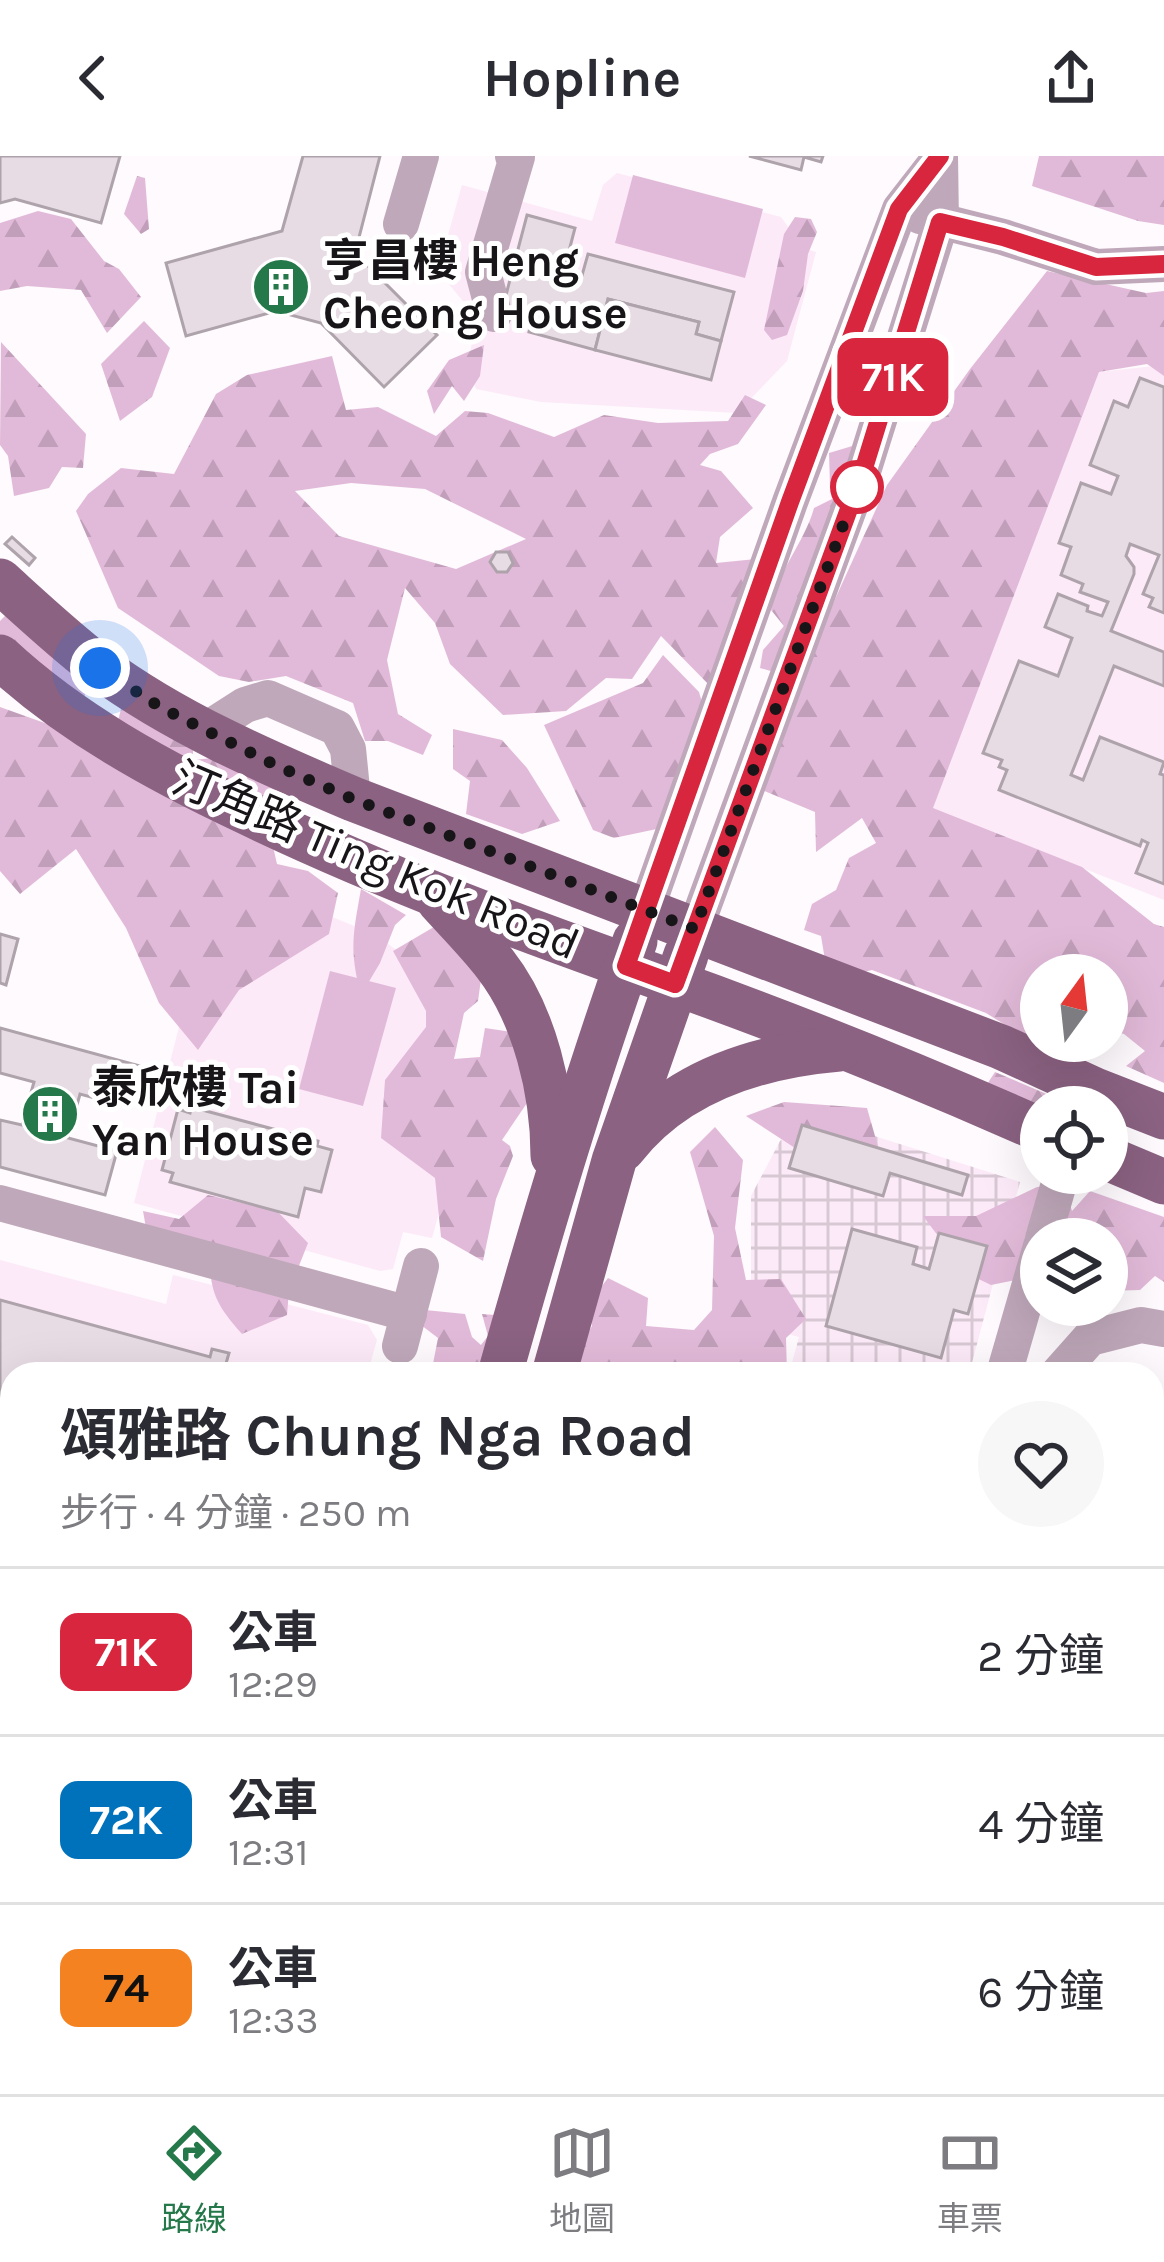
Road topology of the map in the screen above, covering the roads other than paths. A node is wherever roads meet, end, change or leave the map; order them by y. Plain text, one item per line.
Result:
1 (422, 156) edge
2 (513, 156) edge
3 (939, 157) edge
4 (899, 209) junction
5 (940, 222) junction
6 (401, 224) dead end
7 (1164, 264) edge
8 (494, 314) dead end
9 (0, 581) edge
10 (0, 658) edge
11 (434, 896) junction
12 (646, 910) junction
13 (695, 929) junction
14 (626, 966) junction
15 (675, 984) junction
16 (845, 1048) junction
17 (1164, 1117) edge
18 (1020, 1121) edge
19 (614, 1161) junction
20 (1128, 1167) edge
21 (1164, 1182) edge
22 (554, 1183) junction
23 (0, 1203) edge
24 (422, 1266) dead end
25 (1020, 1319) edge
26 (1164, 1329) edge
27 (503, 1362) edge
28 (557, 1362) edge
29 (1007, 1362) edge
30 (1069, 1362) edge

1 - 6 street
2 - 8 street
3 - 4 street
3 - 5 street
4 - 5 street
4 - 12 street
5 - 7 street
5 - 13 street
9 - 12 main road, 汀角路 Ting Kok Road
10 - 11 main road, 汀角路 Ting Kok Road
11 - 14 main road, 汀角路 Ting Kok Road
11 - 22 main road
12 - 13 main road, 汀角路 Ting Kok Road
12 - 14 main road
13 - 15 main road
13 - 17 main road, 汀角路 Ting Kok Road
14 - 15 main road, 汀角路 Ting Kok Road
14 - 22 main road
15 - 16 main road, 汀角路 Ting Kok Road
15 - 19 main road
16 - 18 main road, 汀角路 Ting Kok Road
16 - 19 main road
19 - 28 main road
20 - 21 main road
22 - 27 main road
23 - 24 street
25 - 29 street
26 - 30 street

